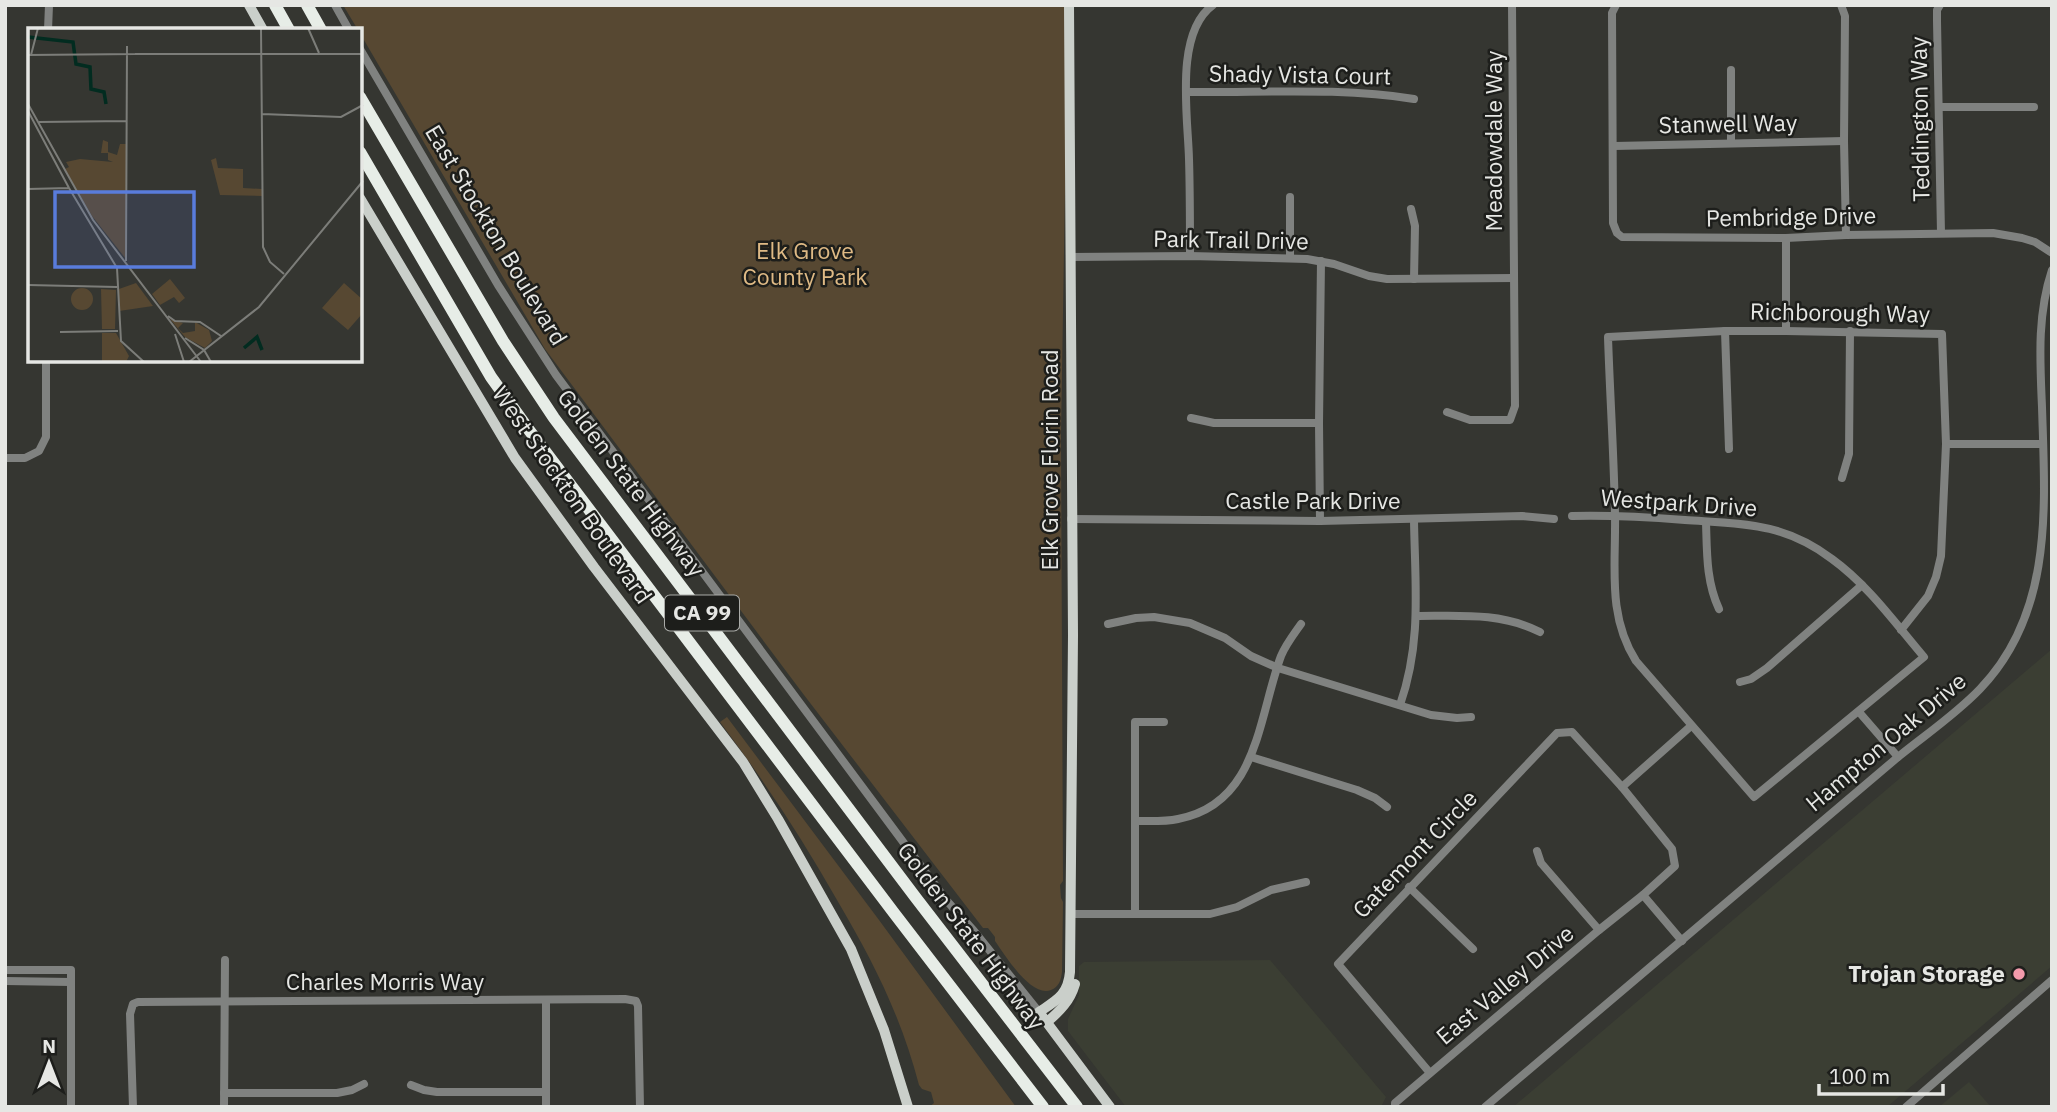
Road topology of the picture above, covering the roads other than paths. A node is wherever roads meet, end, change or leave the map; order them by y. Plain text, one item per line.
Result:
1 (49, 5) edge
2 (249, 5) edge
3 (275, 5) edge
4 (307, 5) edge
5 (335, 5) edge
6 (1069, 5) edge
7 (1213, 5) edge
8 (1512, 5) edge
9 (1616, 5) edge
10 (1842, 5) edge
11 (1940, 5) edge
12 (48, 28) edge
13 (262, 28) edge
14 (288, 28) edge
15 (320, 28) edge
16 (348, 28) edge
17 (362, 52) edge
18 (1731, 70) dead end
19 (1186, 92) junction
20 (1414, 99) dead end
21 (362, 100) edge
22 (1940, 107) junction
23 (2034, 107) dead end
24 (1844, 141) junction
25 (1731, 143) junction
26 (1614, 146) junction
27 (362, 155) edge
28 (1290, 197) dead end
29 (362, 201) edge
30 (1411, 209) dead end
31 (1941, 233) junction
32 (1846, 235) junction
33 (1786, 238) junction
34 (2052, 253) edge
35 (1189, 256) junction
36 (1070, 257) junction
37 (1290, 258) junction
38 (1321, 261) junction
39 (2052, 270) edge
40 (1514, 278) junction
41 (1415, 279) junction
42 (1725, 331) junction
43 (1786, 331) junction
44 (1850, 331) junction
45 (46, 362) edge
46 (1447, 412) dead end
47 (1191, 418) dead end
48 (1319, 423) junction
49 (1946, 444) junction
50 (2043, 444) junction
51 (1728, 449) dead end
52 (5, 458) edge
53 (1842, 478) dead end
54 (1615, 515) junction
55 (1572, 516) dead end
56 (1071, 519) junction
57 (1554, 519) dead end
58 (1414, 520) junction
59 (1320, 521) junction
60 (1706, 522) junction
61 (1862, 585) junction
62 (1719, 609) dead end
63 (1416, 616) junction
64 (1108, 624) dead end
65 (1301, 624) dead end
66 (1901, 630) junction
67 (1540, 632) dead end
68 (1278, 668) junction
69 (1740, 681) dead end
70 (1400, 705) junction
71 (1859, 712) junction
72 (1471, 718) dead end
73 (1164, 722) dead end
74 (1691, 726) junction
75 (1251, 757) junction
76 (1898, 757) junction
77 (1622, 787) junction
78 (1387, 807) dead end
79 (1135, 821) junction
80 (1537, 850) dead end
81 (1306, 882) dead end
82 (1409, 887) junction
83 (1643, 895) junction
84 (1135, 914) junction
85 (1072, 915) junction
86 (1599, 929) junction
87 (1682, 941) junction
88 (1473, 949) dead end
89 (225, 960) dead end
90 (5, 971) edge
91 (2052, 980) edge
92 (5, 981) edge
93 (71, 982) junction
94 (546, 1000) junction
95 (225, 1002) junction
96 (1038, 1013) junction
97 (1047, 1022) junction
98 (1430, 1073) junction
99 (363, 1084) dead end
100 (411, 1085) dead end
101 (546, 1092) junction
102 (224, 1093) junction
103 (71, 1107) edge
104 (133, 1107) edge
105 (224, 1107) edge
106 (546, 1107) edge
107 (640, 1107) edge
108 (908, 1107) edge
109 (1043, 1107) edge
110 (1077, 1107) edge
111 (1110, 1107) edge
112 (1395, 1107) edge
113 (1485, 1107) edge
114 (1906, 1107) edge

1 - 12 street
2 - 13 main road
3 - 14 highway
4 - 15 highway
5 - 16 street
6 - 36 main road, Elk Grove Florin Road
7 - 19 street
8 - 40 street, Meadowdale Way
9 - 26 street
10 - 24 street
11 - 22 street, Teddington Way
17 - 96 street, East Stockton Boulevard
18 - 25 street
19 - 20 street, Shady Vista Court
19 - 35 street
21 - 110 highway, Golden State Highway / CA 99
22 - 23 street
22 - 31 street, Teddington Way
24 - 25 street, Stanwell Way
24 - 32 street
25 - 26 street, Stanwell Way
26 - 33 street, Pembridge Drive
27 - 109 highway, Golden State Highway / CA 99
28 - 37 street
29 - 108 main road, West Stockton Boulevard
30 - 41 street
31 - 32 street, Pembridge Drive
31 - 34 street, Pembridge Drive
32 - 33 street, Pembridge Drive
33 - 43 street
35 - 36 street, Park Trail Drive
35 - 37 street, Park Trail Drive
36 - 56 main road, Elk Grove Florin Road
37 - 38 street, Park Trail Drive
38 - 41 street, Park Trail Drive
38 - 48 street
39 - 50 street, Hampton Oak Drive
40 - 41 street, Park Trail Drive
40 - 46 street, Meadowdale Way
42 - 43 street, Richborough Way
42 - 51 street
42 - 54 street, Richborough Way
43 - 44 street, Richborough Way
44 - 49 street, Richborough Way
44 - 53 street
45 - 52 street
47 - 48 street
48 - 59 street
49 - 50 street
49 - 66 street, Richborough Way
50 - 76 street, Hampton Oak Drive
54 - 55 street, Westpark Drive
54 - 60 street, Westpark Drive
54 - 74 street
56 - 59 street, Castle Park Drive
56 - 85 main road, Elk Grove Florin Road
57 - 58 street, Castle Park Drive
58 - 59 street, Castle Park Drive
58 - 63 street
60 - 61 street, Westpark Drive
60 - 62 street
61 - 66 street, Westpark Drive
61 - 69 street
63 - 67 street
63 - 70 street
64 - 68 street
65 - 68 street
66 - 71 street, Westpark Drive
68 - 70 street
68 - 75 street
70 - 72 street
71 - 74 street
71 - 76 street
73 - 79 street
74 - 77 street
75 - 78 street
75 - 79 street
76 - 87 street, Hampton Oak Drive
77 - 82 street, Gatemont Circle
77 - 83 street, East Valley Drive
79 - 84 street
80 - 86 street
81 - 84 street
82 - 88 street
82 - 98 street, Gatemont Circle
83 - 86 street, East Valley Drive
83 - 87 street
84 - 85 street
85 - 96 main road, Elk Grove Florin Road
85 - 97 main road, Elk Grove Florin Road
86 - 98 street, East Valley Drive
87 - 113 street, Hampton Oak Drive
89 - 95 street
90 - 93 street
91 - 114 street
92 - 93 street
93 - 103 street
94 - 95 street, Charles Morris Way
94 - 101 street
94 - 107 street, Charles Morris Way
95 - 102 street
95 - 104 street, Charles Morris Way
96 - 97 main road, East Stockton Boulevard
97 - 111 main road, East Stockton Boulevard
98 - 112 street, East Valley Drive
99 - 102 street
100 - 101 street
101 - 106 street
102 - 105 street

